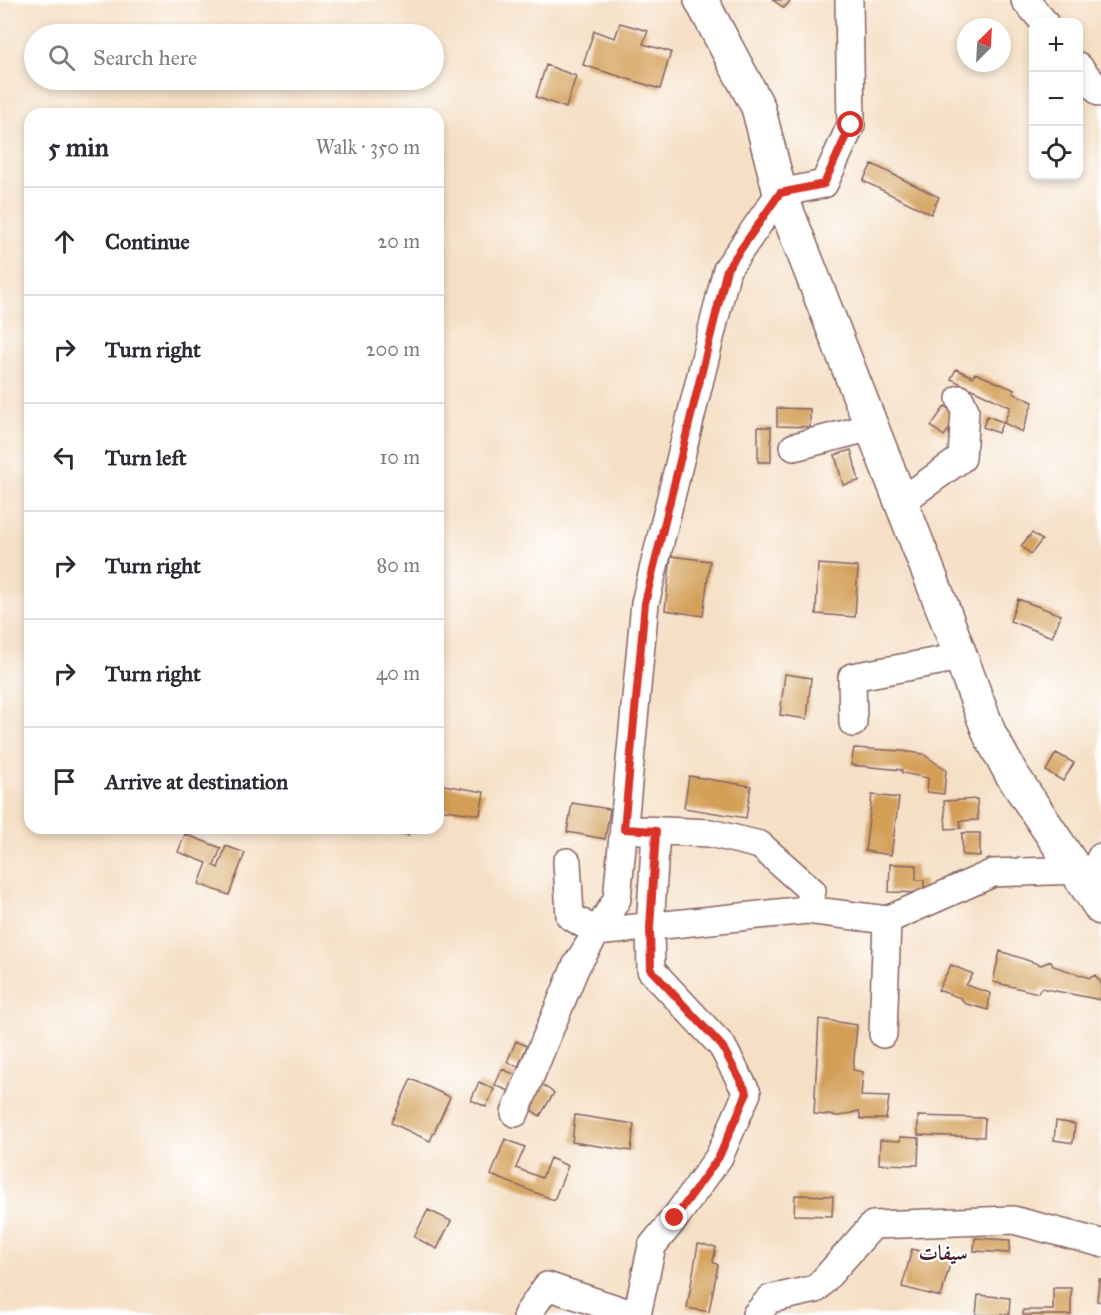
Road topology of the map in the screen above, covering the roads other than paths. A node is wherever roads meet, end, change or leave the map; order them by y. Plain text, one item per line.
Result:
1 (701, 0) edge
2 (849, 0) edge
3 (1025, 0) edge
4 (1041, 18) edge
5 (1083, 72) edge
6 (1101, 93) edge
7 (780, 193) junction
8 (960, 399) dead end
9 (872, 427) junction
10 (794, 447) dead end
11 (902, 501) junction
12 (961, 657) junction
13 (854, 723) dead end
14 (624, 829) junction
15 (656, 831) junction
16 (567, 862) dead end
17 (1091, 880) edge
18 (807, 910) junction
19 (887, 920) junction
20 (650, 928) junction
21 (597, 932) junction
22 (883, 1034) dead end
23 (515, 1113) dead end
24 (1101, 1243) edge
25 (527, 1315) edge
26 (636, 1315) edge
27 (756, 1315) edge

1 - 7 street
2 - 7 street
3 - 4 street
5 - 6 street
7 - 9 street
7 - 14 street
8 - 11 street
9 - 10 street
9 - 11 street
11 - 12 street
12 - 13 street
12 - 17 street
14 - 15 street
14 - 21 street
15 - 18 street
15 - 20 street
16 - 21 street
17 - 19 street
18 - 19 street
18 - 20 street
19 - 22 street
20 - 21 street
20 - 26 street
21 - 23 street
24 - 27 street
25 - 26 street

